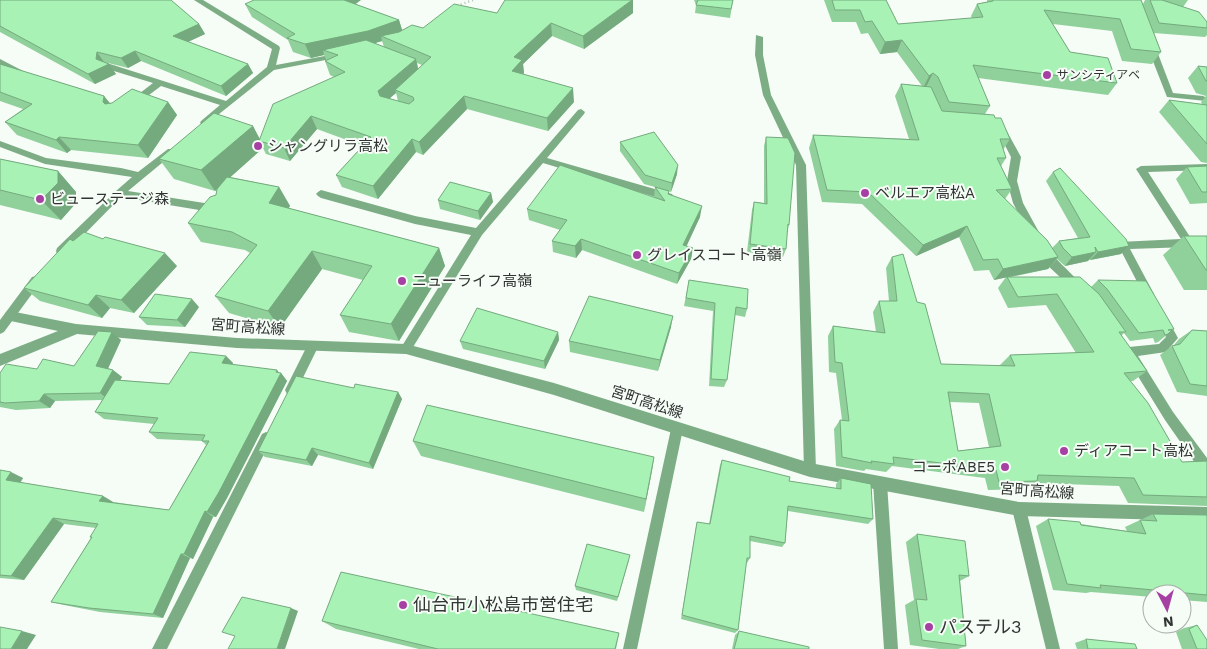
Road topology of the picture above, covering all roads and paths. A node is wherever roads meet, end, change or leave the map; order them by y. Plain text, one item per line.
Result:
1 (198, 0) edge
2 (473, 0) edge
3 (453, 7) edge
4 (759, 37) dead end
5 (1149, 41) edge
6 (354, 52) edge
7 (0, 62) edge
8 (107, 66) edge
9 (271, 68) junction
10 (28, 77) edge
11 (159, 83) junction
12 (1203, 99) dead end
13 (227, 104) junction
14 (125, 108) edge
15 (581, 112) dead end
16 (998, 123) edge
17 (198, 128) edge
18 (0, 144) edge
19 (176, 146) edge
20 (541, 159) junction
21 (1207, 167) edge
22 (140, 176) junction
23 (119, 193) junction
24 (320, 194) dead end
25 (682, 201) edge
26 (223, 210) edge
27 (478, 232) junction
28 (52, 260) edge
29 (40, 274) edge
30 (1087, 296) edge
31 (10, 316) junction
32 (0, 329) edge
33 (76, 329) junction
34 (312, 347) junction
35 (406, 350) junction
36 (0, 360) edge
37 (285, 400) edge
38 (272, 427) edge
39 (677, 429) junction
40 (1207, 469) edge
41 (810, 470) junction
42 (880, 483) junction
43 (1018, 509) junction
44 (1207, 514) edge
45 (159, 649) edge
46 (630, 649) edge
47 (890, 649) edge
48 (1053, 649) edge

1 - 9 lane
2 - 3 path
4 - 41 lane
5 - 12 lane
6 - 9 lane
7 - 10 lane
8 - 11 lane
9 - 13 lane
11 - 13 lane
11 - 14 lane
13 - 17 lane
15 - 20 lane
16 - 30 lane
18 - 22 lane
19 - 22 lane
20 - 25 lane
20 - 27 lane
21 - 40 lane
22 - 23 lane
23 - 26 lane
23 - 28 lane
24 - 27 lane
27 - 35 lane
29 - 31 lane
31 - 32 lane
31 - 33 street, 宮町高松線
33 - 34 street, 宮町高松線
33 - 36 street
34 - 35 street, 宮町高松線
34 - 37 lane
35 - 39 street, 宮町高松線
38 - 45 lane
39 - 41 street, 宮町高松線
39 - 46 lane
41 - 42 street, 宮町高松線
42 - 43 street, 宮町高松線
42 - 47 lane
43 - 44 street, 宮町高松線
43 - 48 lane

